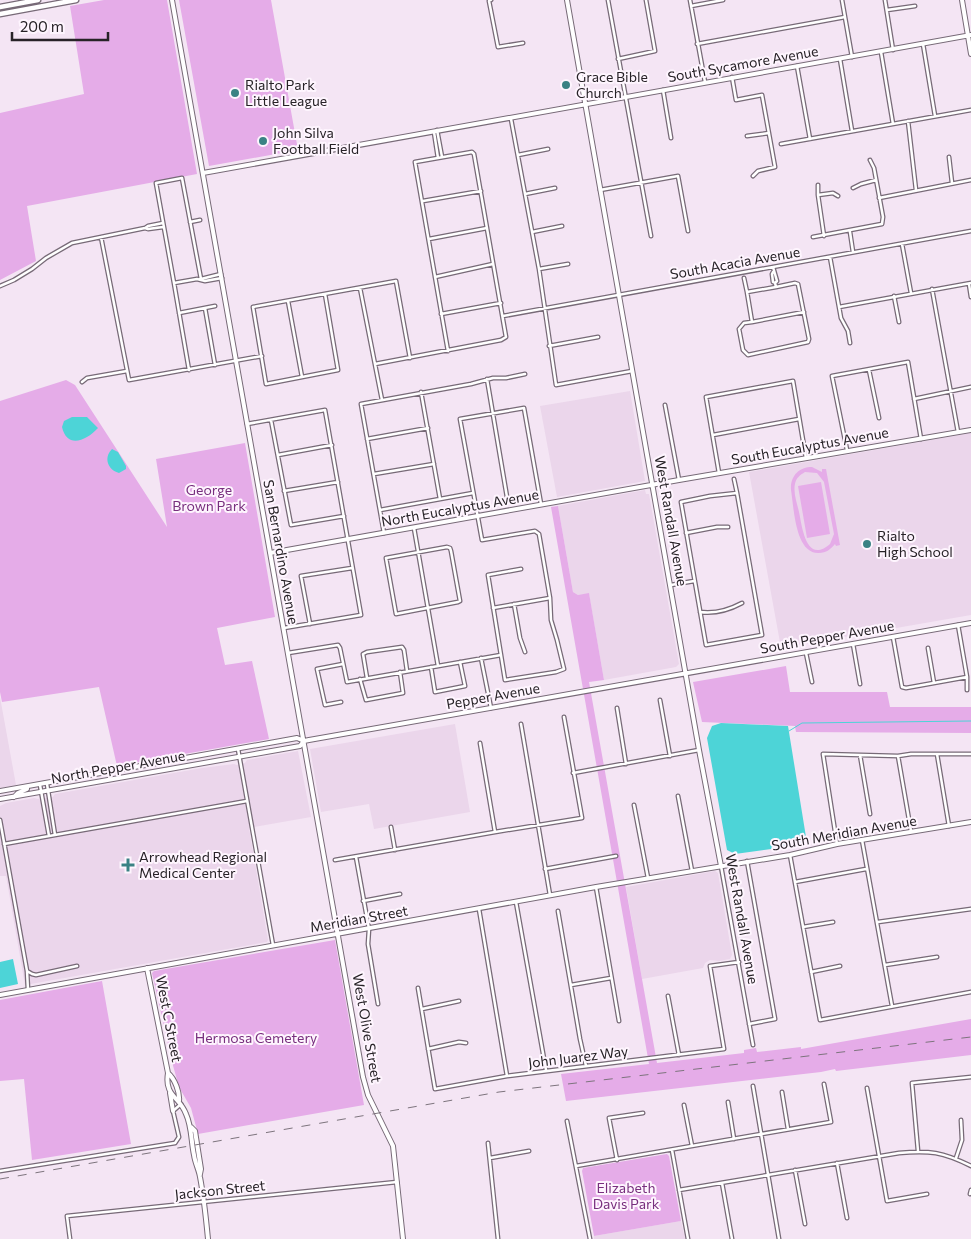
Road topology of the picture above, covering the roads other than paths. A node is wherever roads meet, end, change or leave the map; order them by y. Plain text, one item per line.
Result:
1 (38, 0) edge
2 (76, 0) edge
3 (172, 0) edge
4 (490, 0) edge
5 (566, 0) edge
6 (608, 0) edge
7 (646, 0) edge
8 (690, 0) edge
9 (723, 0) edge
10 (842, 0) edge
11 (885, 0) edge
12 (962, 0) edge
13 (691, 6) junction
14 (915, 6) dead end
15 (0, 7) edge
16 (887, 10) junction
17 (0, 14) edge
18 (845, 17) junction
19 (969, 36) edge
20 (524, 43) dead end
21 (697, 44) junction
22 (923, 44) junction
23 (893, 50) junction
24 (881, 52) junction
25 (971, 54) edge
26 (852, 57) junction
27 (618, 59) junction
28 (840, 59) junction
29 (797, 66) junction
30 (732, 78) junction
31 (705, 82) junction
32 (663, 90) junction
33 (625, 96) junction
34 (585, 103) junction
35 (971, 110) edge
36 (935, 116) junction
37 (510, 117) junction
38 (908, 120) junction
39 (893, 124) junction
40 (436, 130) junction
41 (852, 132) junction
42 (769, 133) junction
43 (747, 136) dead end
44 (671, 138) dead end
45 (810, 139) junction
46 (781, 144) dead end
47 (548, 149) dead end
48 (518, 156) junction
49 (949, 157) dead end
50 (438, 158) junction
51 (442, 158) junction
52 (870, 160) dead end
53 (204, 173) junction
54 (753, 176) dead end
55 (876, 180) junction
56 (971, 180) edge
57 (642, 182) junction
58 (952, 184) junction
59 (818, 186) dead end
60 (555, 188) dead end
61 (853, 188) dead end
62 (600, 190) junction
63 (916, 190) junction
64 (481, 191) junction
65 (525, 194) junction
66 (818, 196) junction
67 (838, 196) dead end
68 (880, 198) junction
69 (422, 201) junction
70 (200, 220) dead end
71 (190, 222) junction
72 (163, 225) junction
73 (562, 226) dead end
74 (487, 228) junction
75 (688, 231) dead end
76 (849, 231) junction
77 (971, 231) edge
78 (532, 232) junction
79 (651, 236) dead end
80 (824, 236) junction
81 (101, 237) junction
82 (813, 238) dead end
83 (428, 239) junction
84 (902, 244) junction
85 (853, 252) junction
86 (830, 256) junction
87 (493, 264) junction
88 (568, 264) dead end
89 (773, 267) junction
90 (538, 269) junction
91 (774, 272) junction
92 (222, 276) junction
93 (435, 277) junction
94 (776, 277) junction
95 (744, 278) dead end
96 (772, 278) junction
97 (201, 279) junction
98 (174, 282) junction
99 (970, 283) edge
100 (775, 285) junction
101 (0, 286) edge
102 (360, 288) junction
103 (932, 290) junction
104 (747, 292) junction
105 (911, 293) junction
106 (325, 294) junction
107 (618, 294) junction
108 (894, 296) junction
109 (971, 297) edge
110 (288, 301) junction
111 (501, 303) junction
112 (215, 306) dead end
113 (839, 307) junction
114 (205, 308) junction
115 (545, 308) junction
116 (804, 312) junction
117 (179, 313) junction
118 (441, 314) junction
119 (503, 316) junction
120 (752, 322) junction
121 (899, 322) dead end
122 (598, 337) dead end
123 (850, 343) dead end
124 (549, 346) junction
125 (448, 351) junction
126 (262, 356) junction
127 (410, 358) junction
128 (236, 361) junction
129 (375, 364) junction
130 (215, 365) junction
131 (189, 370) junction
132 (869, 370) junction
133 (127, 371) junction
134 (632, 371) junction
135 (525, 374) dead end
136 (302, 377) junction
137 (486, 379) junction
138 (82, 382) dead end
139 (971, 387) edge
140 (421, 392) junction
141 (952, 392) junction
142 (914, 398) junction
143 (382, 400) junction
144 (666, 405) dead end
145 (492, 413) junction
146 (879, 418) dead end
147 (272, 420) junction
148 (799, 420) junction
149 (247, 424) junction
150 (428, 428) junction
151 (971, 430) edge
152 (958, 432) junction
153 (713, 435) junction
154 (367, 439) junction
155 (921, 439) junction
156 (332, 445) junction
157 (847, 450) junction
158 (278, 455) junction
159 (806, 458) junction
160 (434, 464) junction
161 (719, 473) junction
162 (374, 474) junction
163 (734, 479) dead end
164 (680, 480) junction
165 (338, 482) junction
166 (653, 485) junction
167 (284, 491) junction
168 (473, 493) junction
169 (737, 493) junction
170 (507, 497) dead end
171 (440, 499) junction
172 (541, 504) junction
173 (380, 510) junction
174 (344, 516) junction
175 (477, 517) junction
176 (728, 527) dead end
177 (414, 528) junction
178 (384, 533) junction
179 (686, 534) junction
180 (348, 540) junction
181 (418, 552) junction
182 (270, 553) junction
183 (352, 568) junction
184 (521, 569) dead end
185 (694, 580) junction
186 (671, 585) junction
187 (550, 598) junction
188 (742, 603) dead end
189 (514, 604) junction
190 (428, 608) junction
191 (494, 608) junction
192 (700, 612) junction
193 (971, 623) edge
194 (310, 624) junction
195 (958, 625) junction
196 (284, 628) junction
197 (893, 636) junction
198 (853, 644) junction
199 (928, 648) dead end
200 (806, 651) junction
201 (525, 652) dead end
202 (288, 653) junction
203 (502, 655) junction
204 (481, 658) junction
205 (460, 662) junction
206 (343, 664) junction
207 (438, 666) junction
208 (430, 667) junction
209 (407, 670) junction
210 (400, 672) junction
211 (686, 673) junction
212 (967, 677) junction
213 (367, 678) junction
214 (360, 680) junction
215 (812, 682) dead end
216 (934, 683) junction
217 (860, 684) dead end
218 (967, 690) dead end
219 (660, 700) dead end
220 (341, 702) dead end
221 (491, 708) junction
222 (617, 708) dead end
223 (564, 717) dead end
224 (522, 724) dead end
225 (304, 741) junction
226 (480, 743) dead end
227 (238, 750) junction
228 (699, 750) junction
229 (937, 754) junction
230 (971, 754) edge
231 (860, 755) junction
232 (670, 756) junction
233 (898, 756) junction
234 (240, 757) junction
235 (626, 764) junction
236 (573, 773) junction
237 (46, 784) junction
238 (40, 785) junction
239 (27, 787) junction
240 (48, 791) junction
241 (0, 792) edge
242 (41, 792) junction
243 (678, 796) dead end
244 (14, 797) junction
245 (0, 799) edge
246 (247, 801) junction
247 (634, 805) dead end
248 (870, 814) dead end
249 (0, 820) edge
250 (971, 822) edge
251 (538, 826) junction
252 (950, 826) junction
253 (391, 827) dead end
254 (495, 832) junction
255 (911, 833) junction
256 (55, 835) junction
257 (49, 836) junction
258 (862, 840) junction
259 (4, 844) junction
260 (837, 844) junction
261 (395, 850) junction
262 (790, 855) junction
263 (616, 856) dead end
264 (356, 857) junction
265 (335, 860) dead end
266 (747, 862) junction
267 (721, 866) junction
268 (546, 869) junction
269 (866, 869) junction
270 (692, 871) junction
271 (648, 878) junction
272 (794, 882) junction
273 (596, 887) junction
274 (400, 894) dead end
275 (550, 896) junction
276 (364, 901) junction
277 (516, 902) junction
278 (479, 909) junction
279 (971, 909) edge
280 (558, 911) dead end
281 (832, 922) dead end
282 (878, 922) junction
283 (803, 927) junction
284 (369, 929) junction
285 (338, 934) junction
286 (273, 946) junction
287 (937, 957) dead end
288 (739, 962) junction
289 (885, 965) junction
290 (77, 966) dead end
291 (840, 966) dead end
292 (147, 968) junction
293 (27, 971) junction
294 (811, 972) junction
295 (611, 978) junction
296 (571, 985) junction
297 (418, 988) dead end
298 (28, 990) junction
299 (971, 992) edge
300 (0, 995) edge
301 (668, 996) dead end
302 (458, 1001) dead end
303 (378, 1004) dead end
304 (892, 1006) junction
305 (422, 1009) junction
306 (619, 1021) dead end
307 (749, 1024) junction
308 (466, 1043) dead end
309 (753, 1045) dead end
310 (428, 1049) junction
311 (679, 1055) junction
312 (586, 1066) junction
313 (546, 1071) junction
314 (168, 1074) junction
315 (507, 1076) junction
316 (971, 1077) edge
317 (824, 1084) dead end
318 (753, 1086) dead end
319 (867, 1088) dead end
320 (170, 1090) junction
321 (782, 1092) dead end
322 (728, 1102) dead end
323 (180, 1103) junction
324 (684, 1105) dead end
325 (173, 1111) junction
326 (643, 1113) dead end
327 (961, 1120) dead end
328 (567, 1121) dead end
329 (788, 1129) junction
330 (761, 1134) junction
331 (734, 1139) junction
332 (488, 1143) dead end
333 (692, 1146) junction
334 (672, 1150) junction
335 (529, 1151) dead end
336 (918, 1151) junction
337 (879, 1156) junction
338 (490, 1158) junction
339 (956, 1158) junction
340 (617, 1160) junction
341 (837, 1163) junction
342 (576, 1166) junction
343 (971, 1166) edge
344 (796, 1170) junction
345 (0, 1171) edge
346 (768, 1174) junction
347 (397, 1182) junction
348 (722, 1183) junction
349 (679, 1190) junction
350 (927, 1194) dead end
351 (204, 1202) junction
352 (847, 1218) dead end
353 (805, 1224) dead end
354 (70, 1239) edge
355 (208, 1239) edge
356 (403, 1239) edge
357 (498, 1239) edge
358 (590, 1239) edge
359 (688, 1239) edge
360 (732, 1239) edge
361 (779, 1239) edge

1 - 15 main road
2 - 17 main road
3 - 53 street, San Bernardino Avenue
4 - 20 street
5 - 34 street, West Randall Avenue
6 - 27 street
7 - 27 street
8 - 13 street
9 - 13 street
10 - 18 street
11 - 16 street
12 - 19 street
13 - 21 street
14 - 16 street
16 - 23 street
18 - 21 street
18 - 26 street
19 - 22 street, South Sycamore Avenue
19 - 25 street
21 - 31 street
22 - 23 street, South Sycamore Avenue
22 - 36 street
23 - 24 street, South Sycamore Avenue
24 - 26 street, South Sycamore Avenue
24 - 39 street
26 - 28 street, South Sycamore Avenue
27 - 33 street
28 - 29 street, South Sycamore Avenue
28 - 41 street
29 - 30 street, South Sycamore Avenue
29 - 45 street
30 - 31 street, South Sycamore Avenue
30 - 42 street
31 - 32 street, South Sycamore Avenue
32 - 33 street, South Sycamore Avenue
32 - 44 street
33 - 34 street, South Sycamore Avenue
33 - 57 street
34 - 37 street, South Sycamore Avenue
34 - 62 street, West Randall Avenue
35 - 36 street
36 - 38 street
37 - 40 street, South Sycamore Avenue
37 - 48 street
38 - 39 street
38 - 63 street
39 - 41 street
40 - 50 street
40 - 51 street
40 - 53 street, South Sycamore Avenue
41 - 45 street
42 - 43 street
42 - 54 street
45 - 46 street
47 - 48 street
48 - 65 street
49 - 58 street
50 - 51 street
50 - 69 street
51 - 64 street
52 - 55 street
53 - 92 street, San Bernardino Avenue
55 - 61 street
55 - 68 street
56 - 58 street
57 - 62 street
57 - 75 street
57 - 79 street
58 - 63 street
59 - 66 street
60 - 65 street
62 - 107 street, West Randall Avenue
63 - 68 street
64 - 69 street
64 - 74 street
65 - 78 street
66 - 67 street
66 - 80 street
68 - 76 street
69 - 83 street
70 - 71 street
71 - 72 street
71 - 97 street
72 - 81 street
72 - 98 street
73 - 78 street
74 - 83 street
74 - 87 street
76 - 80 street
76 - 85 street
77 - 84 street, South Acacia Avenue
78 - 90 street
80 - 82 street
81 - 101 street
81 - 133 street
83 - 93 street
84 - 85 street, South Acacia Avenue
84 - 105 street
85 - 86 street, South Acacia Avenue
86 - 89 street, South Acacia Avenue
86 - 113 street
87 - 93 street
87 - 111 street
88 - 90 street
89 - 91 street
89 - 107 street, South Acacia Avenue
90 - 115 street
91 - 94 street
91 - 96 street
92 - 97 street
92 - 128 street, San Bernardino Avenue
93 - 118 street
94 - 96 street
94 - 100 street
95 - 104 street
96 - 100 street
97 - 98 street
98 - 117 street
99 - 103 street
99 - 109 street
100 - 104 street
100 - 116 street
102 - 106 street
102 - 127 street
102 - 129 street
103 - 105 street
103 - 141 street
104 - 120 street
105 - 108 street
106 - 110 street
106 - 136 street
107 - 115 street, South Acacia Avenue
107 - 134 street, West Randall Avenue
108 - 113 street
108 - 121 street
110 - 126 street
110 - 136 street
111 - 118 street
111 - 119 street
112 - 114 street
113 - 123 street
114 - 117 street
114 - 130 street
115 - 119 street, South Acacia Avenue
115 - 124 street
116 - 120 street
116 - 120 street
117 - 131 street
118 - 125 street
119 - 125 street
122 - 124 street
124 - 134 street
125 - 127 street
126 - 128 street
126 - 136 street
127 - 129 street
128 - 130 street
128 - 149 street, San Bernardino Avenue
129 - 143 street
130 - 131 street
131 - 133 street
132 - 142 street
132 - 146 street
132 - 157 street
133 - 138 street
134 - 166 street, West Randall Avenue
135 - 137 street
137 - 140 street
137 - 145 street
139 - 141 street
140 - 143 street
140 - 150 street
141 - 142 street
141 - 152 street
142 - 155 street
143 - 154 street
144 - 164 street
145 - 168 street
145 - 170 street
145 - 172 street
147 - 149 street
147 - 156 street
147 - 158 street
148 - 153 street
148 - 153 street
148 - 159 street
149 - 182 street, San Bernardino Avenue
150 - 154 street
150 - 160 street
151 - 152 street, South Eucalyptus Avenue
152 - 155 street, South Eucalyptus Avenue
153 - 161 street
154 - 162 street
155 - 157 street, South Eucalyptus Avenue
156 - 158 street
156 - 165 street
157 - 159 street, South Eucalyptus Avenue
158 - 167 street
159 - 161 street, South Eucalyptus Avenue
160 - 162 street
160 - 171 street
161 - 164 street, South Eucalyptus Avenue
162 - 173 street
163 - 169 street
164 - 166 street, South Eucalyptus Avenue
165 - 167 street
165 - 174 street
166 - 172 street, North Eucalyptus Avenue
166 - 186 street, West Randall Avenue
167 - 174 street
168 - 171 street
168 - 175 street
169 - 179 street
169 - 192 street
171 - 173 street
172 - 175 street, North Eucalyptus Avenue
173 - 178 street
174 - 180 street
175 - 177 street, North Eucalyptus Avenue
175 - 187 street
176 - 179 street
177 - 178 street, North Eucalyptus Avenue
177 - 181 street
178 - 180 street, North Eucalyptus Avenue
179 - 185 street
180 - 182 street, North Eucalyptus Avenue
180 - 183 street
181 - 190 street
181 - 190 street
181 - 190 street
182 - 196 street, San Bernardino Avenue
183 - 194 street
183 - 194 street
184 - 191 street
185 - 186 street
185 - 192 street
186 - 211 street, West Randall Avenue
187 - 189 street
187 - 203 street
188 - 192 street
189 - 191 street
189 - 201 street
190 - 207 street
191 - 203 street
193 - 195 street, South Pepper Avenue
194 - 196 street
195 - 197 street, South Pepper Avenue
195 - 212 street
196 - 202 street, San Bernardino Avenue
197 - 198 street, South Pepper Avenue
197 - 216 street
198 - 200 street, South Pepper Avenue
198 - 217 street
199 - 216 street
200 - 211 street, South Pepper Avenue
200 - 215 street
202 - 206 street
202 - 225 street, San Bernardino Avenue
203 - 204 street
204 - 205 street
204 - 221 street
205 - 207 street
205 - 208 street
206 - 214 street
206 - 220 street
207 - 208 street
208 - 209 street
209 - 210 street
209 - 213 street
210 - 213 street
210 - 214 street
211 - 221 street, Pepper Avenue
211 - 228 street, West Randall Avenue
212 - 216 street
212 - 218 street
213 - 214 street
219 - 232 street
221 - 225 street, Pepper Avenue
222 - 235 street
223 - 236 street
224 - 251 street
225 - 227 street, Pepper Avenue
225 - 234 street, Pepper Avenue
225 - 285 street, San Bernardino Avenue
226 - 254 street
227 - 234 street
227 - 237 street, North Pepper Avenue
228 - 232 street
228 - 267 street, West Randall Avenue
229 - 230 street
229 - 233 street
229 - 252 street
231 - 233 street
231 - 248 street
231 - 260 street
232 - 235 street
233 - 255 street
234 - 240 street, North Pepper Avenue
234 - 246 street
235 - 236 street
236 - 251 street
237 - 238 street, North Pepper Avenue
237 - 240 street
238 - 239 street, North Pepper Avenue
238 - 242 street
239 - 241 street, North Pepper Avenue
239 - 244 street
240 - 242 street, North Pepper Avenue
240 - 256 street
242 - 244 street, North Pepper Avenue
242 - 257 street
243 - 270 street
244 - 245 street, North Pepper Avenue
246 - 256 street
246 - 286 street
247 - 271 street
249 - 259 street
250 - 252 street, South Meridian Avenue
251 - 254 street
251 - 268 street
252 - 255 street, South Meridian Avenue
253 - 261 street
254 - 261 street
255 - 258 street, South Meridian Avenue
256 - 257 street
257 - 259 street
258 - 260 street, South Meridian Avenue
258 - 269 street
259 - 293 street
260 - 262 street, South Meridian Avenue
261 - 264 street
262 - 266 street, South Meridian Avenue
262 - 272 street
263 - 268 street
264 - 265 street
264 - 276 street
266 - 267 street, South Meridian Avenue
266 - 307 street
267 - 270 street, Meridian Street
267 - 288 street, West Randall Avenue
268 - 275 street
269 - 272 street
269 - 282 street
270 - 271 street, Meridian Street
271 - 273 street, Meridian Street
272 - 283 street
273 - 275 street, Meridian Street
273 - 295 street
274 - 276 street
275 - 277 street, Meridian Street
276 - 284 street
277 - 278 street, Meridian Street
277 - 313 street
278 - 284 street, Meridian Street
278 - 315 street
279 - 282 street
280 - 296 street
281 - 283 street
282 - 289 street
283 - 294 street
284 - 285 street, Meridian Street
284 - 303 street
285 - 286 street, Meridian Street
285 - 347 street, West Olive Street
286 - 292 street, Meridian Street
287 - 289 street
288 - 307 street, West Randall Avenue
288 - 311 street, John Juarez Way
289 - 304 street
290 - 293 street
291 - 294 street
292 - 298 street, Meridian Street
292 - 314 street, West C Street
293 - 298 street
294 - 304 street
295 - 296 street
295 - 306 street
296 - 312 street
297 - 305 street
298 - 300 street, Meridian Street
299 - 304 street
301 - 311 street
302 - 305 street
305 - 310 street
307 - 309 street, West Randall Avenue
308 - 310 street
310 - 315 street, John Juarez Way
311 - 312 street, John Juarez Way
312 - 313 street, John Juarez Way
313 - 315 street, John Juarez Way
314 - 320 street, West C Street
314 - 323 street, West C Street
316 - 336 street
317 - 329 street
318 - 330 street
319 - 337 street
320 - 323 street, West C Street
320 - 325 street
321 - 329 street
322 - 331 street
323 - 325 street
323 - 351 street, West C Street
324 - 333 street
325 - 345 street
326 - 340 street
327 - 339 street
328 - 342 street
329 - 330 street
330 - 331 street
330 - 346 street
331 - 333 street
332 - 338 street
333 - 334 street
334 - 340 street
334 - 349 street
335 - 338 street
336 - 337 street
336 - 339 street
337 - 341 street
337 - 350 street
338 - 357 street
339 - 343 street
340 - 342 street
341 - 344 street
341 - 352 street
342 - 358 street
344 - 346 street
344 - 353 street
346 - 348 street
346 - 361 street
347 - 351 street, Jackson Street
347 - 356 street, West Olive Street
348 - 349 street
348 - 360 street
349 - 359 street
351 - 354 street, Jackson Street
351 - 355 street, West C Street

